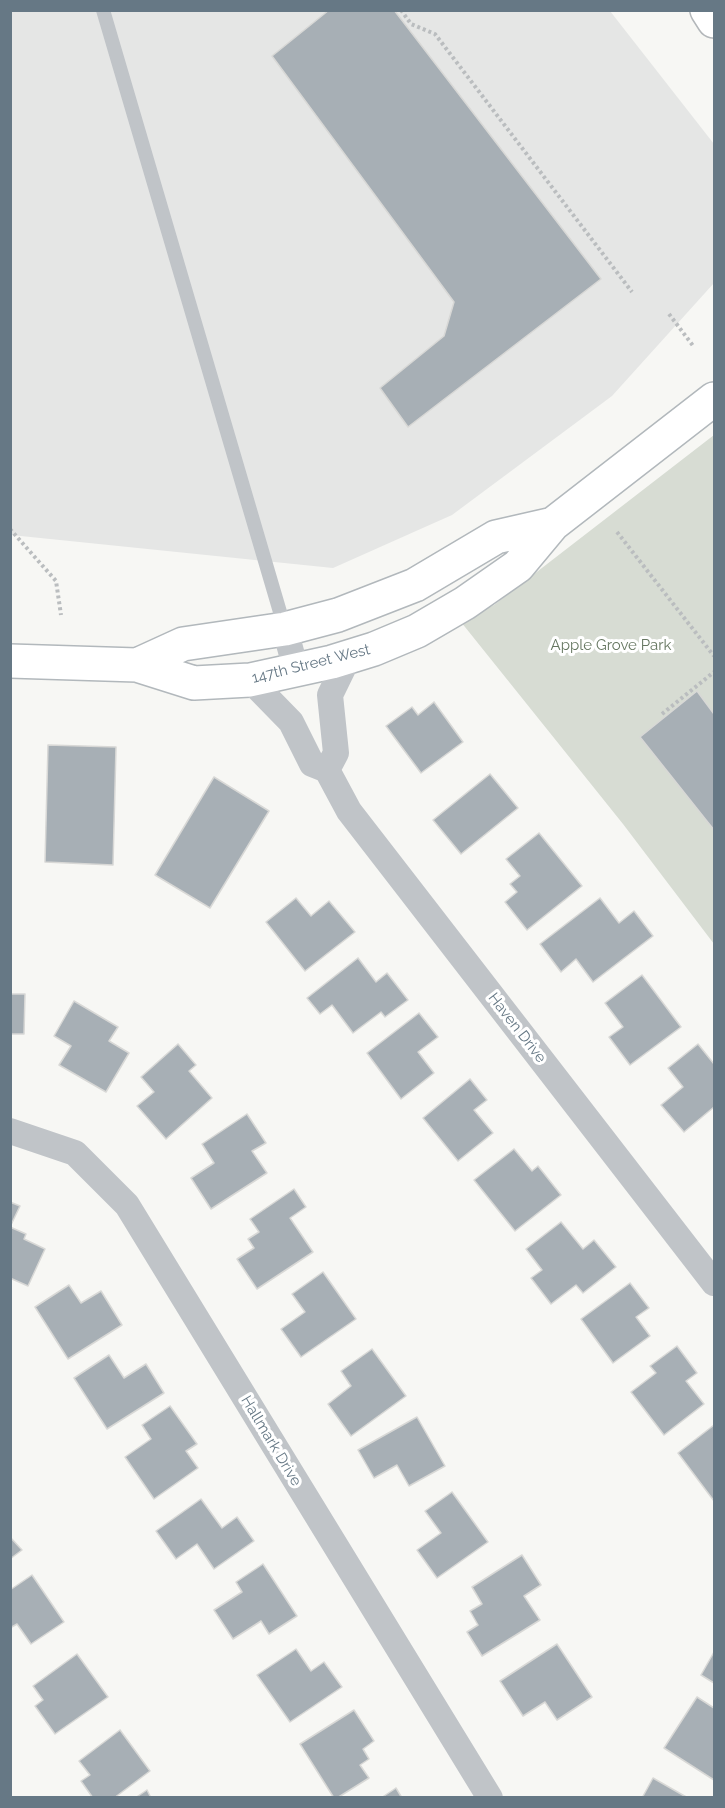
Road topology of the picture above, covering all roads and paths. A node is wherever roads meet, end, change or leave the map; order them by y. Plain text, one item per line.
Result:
1 (103, 10) edge
2 (401, 10) edge
3 (706, 10) edge
4 (714, 21) edge
5 (632, 292) dead end
6 (669, 314) dead end
7 (694, 347) dead end
8 (714, 399) edge
9 (553, 524) junction
10 (10, 529) edge
11 (617, 532) dead end
12 (61, 615) dead end
13 (285, 629) junction
14 (349, 656) junction
15 (714, 656) edge
16 (10, 661) edge
17 (137, 665) junction
18 (296, 670) junction
19 (714, 672) edge
20 (250, 680) junction
21 (662, 714) dead end
22 (327, 770) junction
23 (10, 1131) edge
24 (714, 1283) edge
25 (490, 1797) edge

1 - 13 lane
2 - 5 path
3 - 4 main road
6 - 7 path
8 - 9 main road, 147th Street West
9 - 13 main road, 147th Street West
9 - 14 main road, 147th Street West
10 - 12 path
11 - 15 path
13 - 17 main road, 147th Street West
13 - 18 street
14 - 18 main road, 147th Street West
14 - 22 street
16 - 17 main road, 147th Street West
17 - 20 main road, 147th Street West
18 - 20 main road, 147th Street West
19 - 21 path
20 - 22 street, Haven Drive
22 - 24 street, Haven Drive
23 - 25 street, Hallmark Drive

